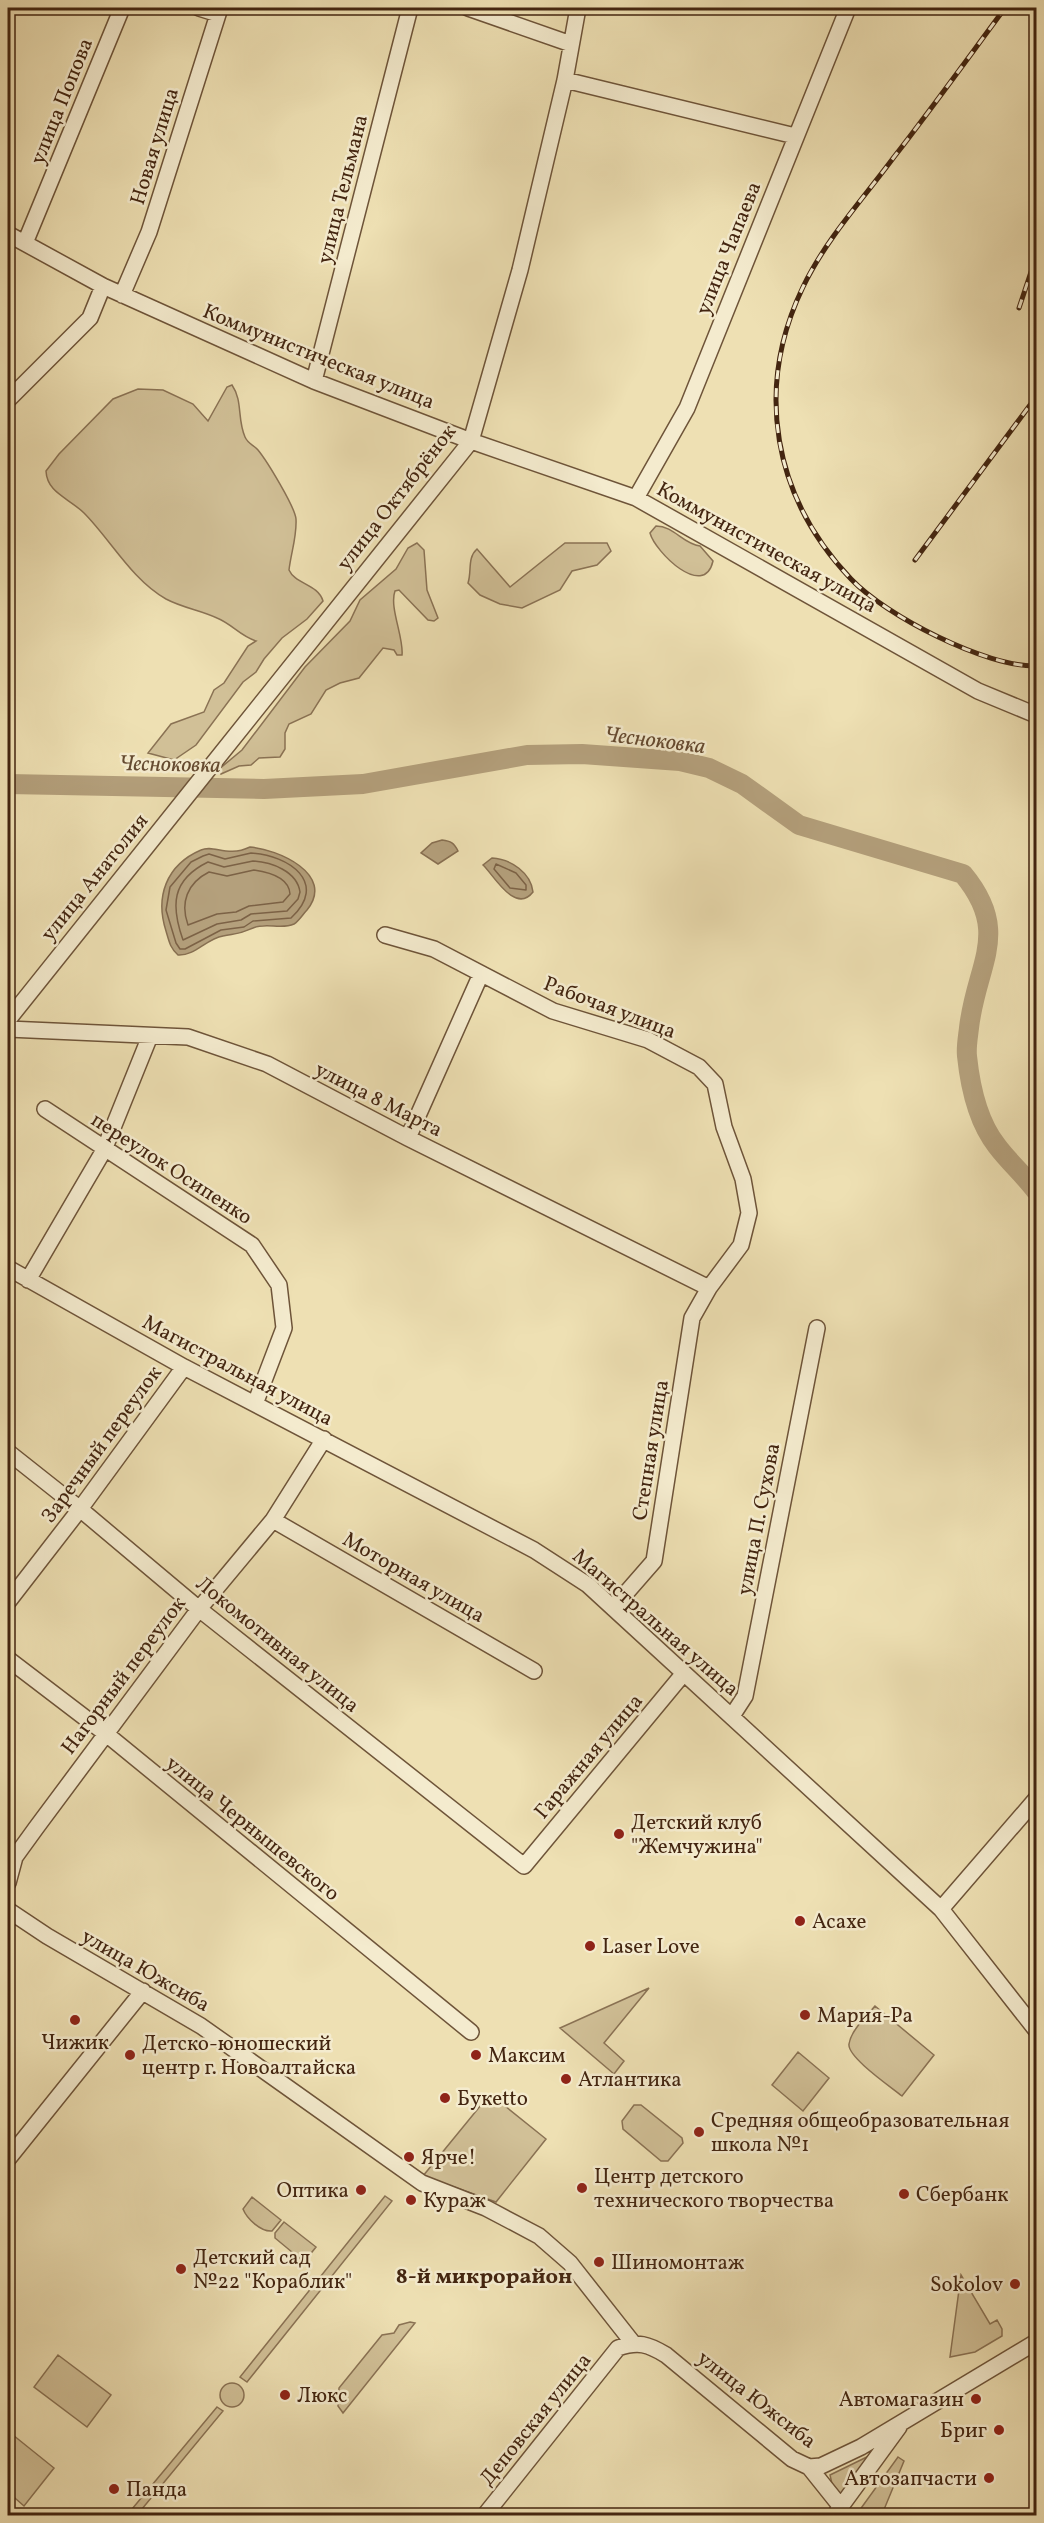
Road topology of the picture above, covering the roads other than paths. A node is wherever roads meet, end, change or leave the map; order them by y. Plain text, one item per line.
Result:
1 (122, 8) edge
2 (199, 8) edge
3 (410, 8) edge
4 (468, 8) edge
5 (578, 8) edge
6 (848, 8) edge
7 (219, 11) edge
8 (572, 44) junction
9 (565, 80) junction
10 (795, 136) junction
11 (8, 234) edge
12 (25, 243) junction
13 (103, 286) junction
14 (122, 296) junction
15 (314, 381) junction
16 (8, 400) edge
17 (471, 441) junction
18 (636, 498) junction
19 (1036, 715) edge
20 (169, 818) joint
21 (385, 935) dead end
22 (481, 974) junction
23 (8, 1020) edge
24 (8, 1029) edge
25 (150, 1036) junction
26 (45, 1109) dead end
27 (408, 1138) junction
28 (104, 1150) junction
29 (8, 1268) edge
30 (28, 1280) junction
31 (709, 1288) junction
32 (818, 1328) dead end
33 (184, 1367) junction
34 (255, 1404) junction
35 (324, 1439) junction
36 (8, 1452) edge
37 (80, 1509) junction
38 (273, 1520) junction
39 (8, 1602) edge
40 (613, 1608) junction
41 (199, 1609) junction
42 (8, 1659) edge
43 (534, 1671) dead end
44 (684, 1673) junction
45 (732, 1716) junction
46 (105, 1733) junction
47 (1036, 1799) edge
48 (524, 1866) joint
49 (8, 1883) edge
50 (941, 1909) junction
51 (8, 1910) edge
52 (143, 1991) junction
53 (1036, 2030) edge
54 (471, 2032) dead end
55 (8, 2158) edge
56 (1036, 2342) edge
57 (626, 2345) junction
58 (901, 2425) junction
59 (810, 2467) junction
60 (838, 2511) edge
61 (484, 2516) edge

1 - 12 street, улица Попова
2 - 7 street
3 - 15 street, улица Тельмана
4 - 8 street
5 - 8 street, улица Октябрёнок
6 - 10 street, улица Чапаева
7 - 14 street, Новая улица
8 - 9 street, улица Октябрёнок
9 - 10 street
9 - 17 street, улица Октябрёнок
10 - 18 street, улица Чапаева
11 - 12 street, Коммунистическая улица
12 - 13 street, Коммунистическая улица
13 - 14 street, Коммунистическая улица
13 - 16 street
14 - 15 street, Коммунистическая улица
15 - 17 street, Коммунистическая улица
17 - 18 street, Коммунистическая улица
17 - 20 street, улица Октябрёнок
18 - 19 street, Коммунистическая улица
20 - 23 street, улица Анатолия
21 - 22 street, Рабочая улица
22 - 27 street
22 - 31 street, Рабочая улица
24 - 25 street, улица 8 Марта
25 - 27 street, улица 8 Марта
25 - 28 street
26 - 28 street, переулок Осипенко
27 - 31 street, улица 8 Марта
28 - 30 street
28 - 34 street, переулок Осипенко
29 - 30 street, Магистральная улица
30 - 33 street, Магистральная улица
31 - 40 street, Степная улица
32 - 45 street, улица П. Сухова
33 - 34 street, Магистральная улица
33 - 37 street, Заречный переулок
34 - 35 street, Магистральная улица
35 - 38 street, Нагорный переулок
35 - 40 street, Магистральная улица
36 - 37 street, Локомотивная улица
37 - 39 street, Заречный переулок
37 - 41 street, Локомотивная улица
38 - 41 street, Нагорный переулок
38 - 43 street, Моторная улица
40 - 44 street, Магистральная улица
41 - 46 street, Нагорный переулок
41 - 48 street, Локомотивная улица
42 - 46 street, улица Чернышевского
44 - 45 street, Магистральная улица
44 - 48 street, Гаражная улица
45 - 50 street, Магистральная улица
46 - 49 street, Нагорный переулок
46 - 54 street, улица Чернышевского
47 - 50 street
50 - 53 street, Магистральная улица
51 - 52 street, улица Южсиба
52 - 55 street
52 - 57 street, улица Южсиба
56 - 58 street
57 - 59 street, улица Южсиба
57 - 61 street, Деповская улица
58 - 59 street
58 - 60 street
59 - 60 street, улица Южсиба

